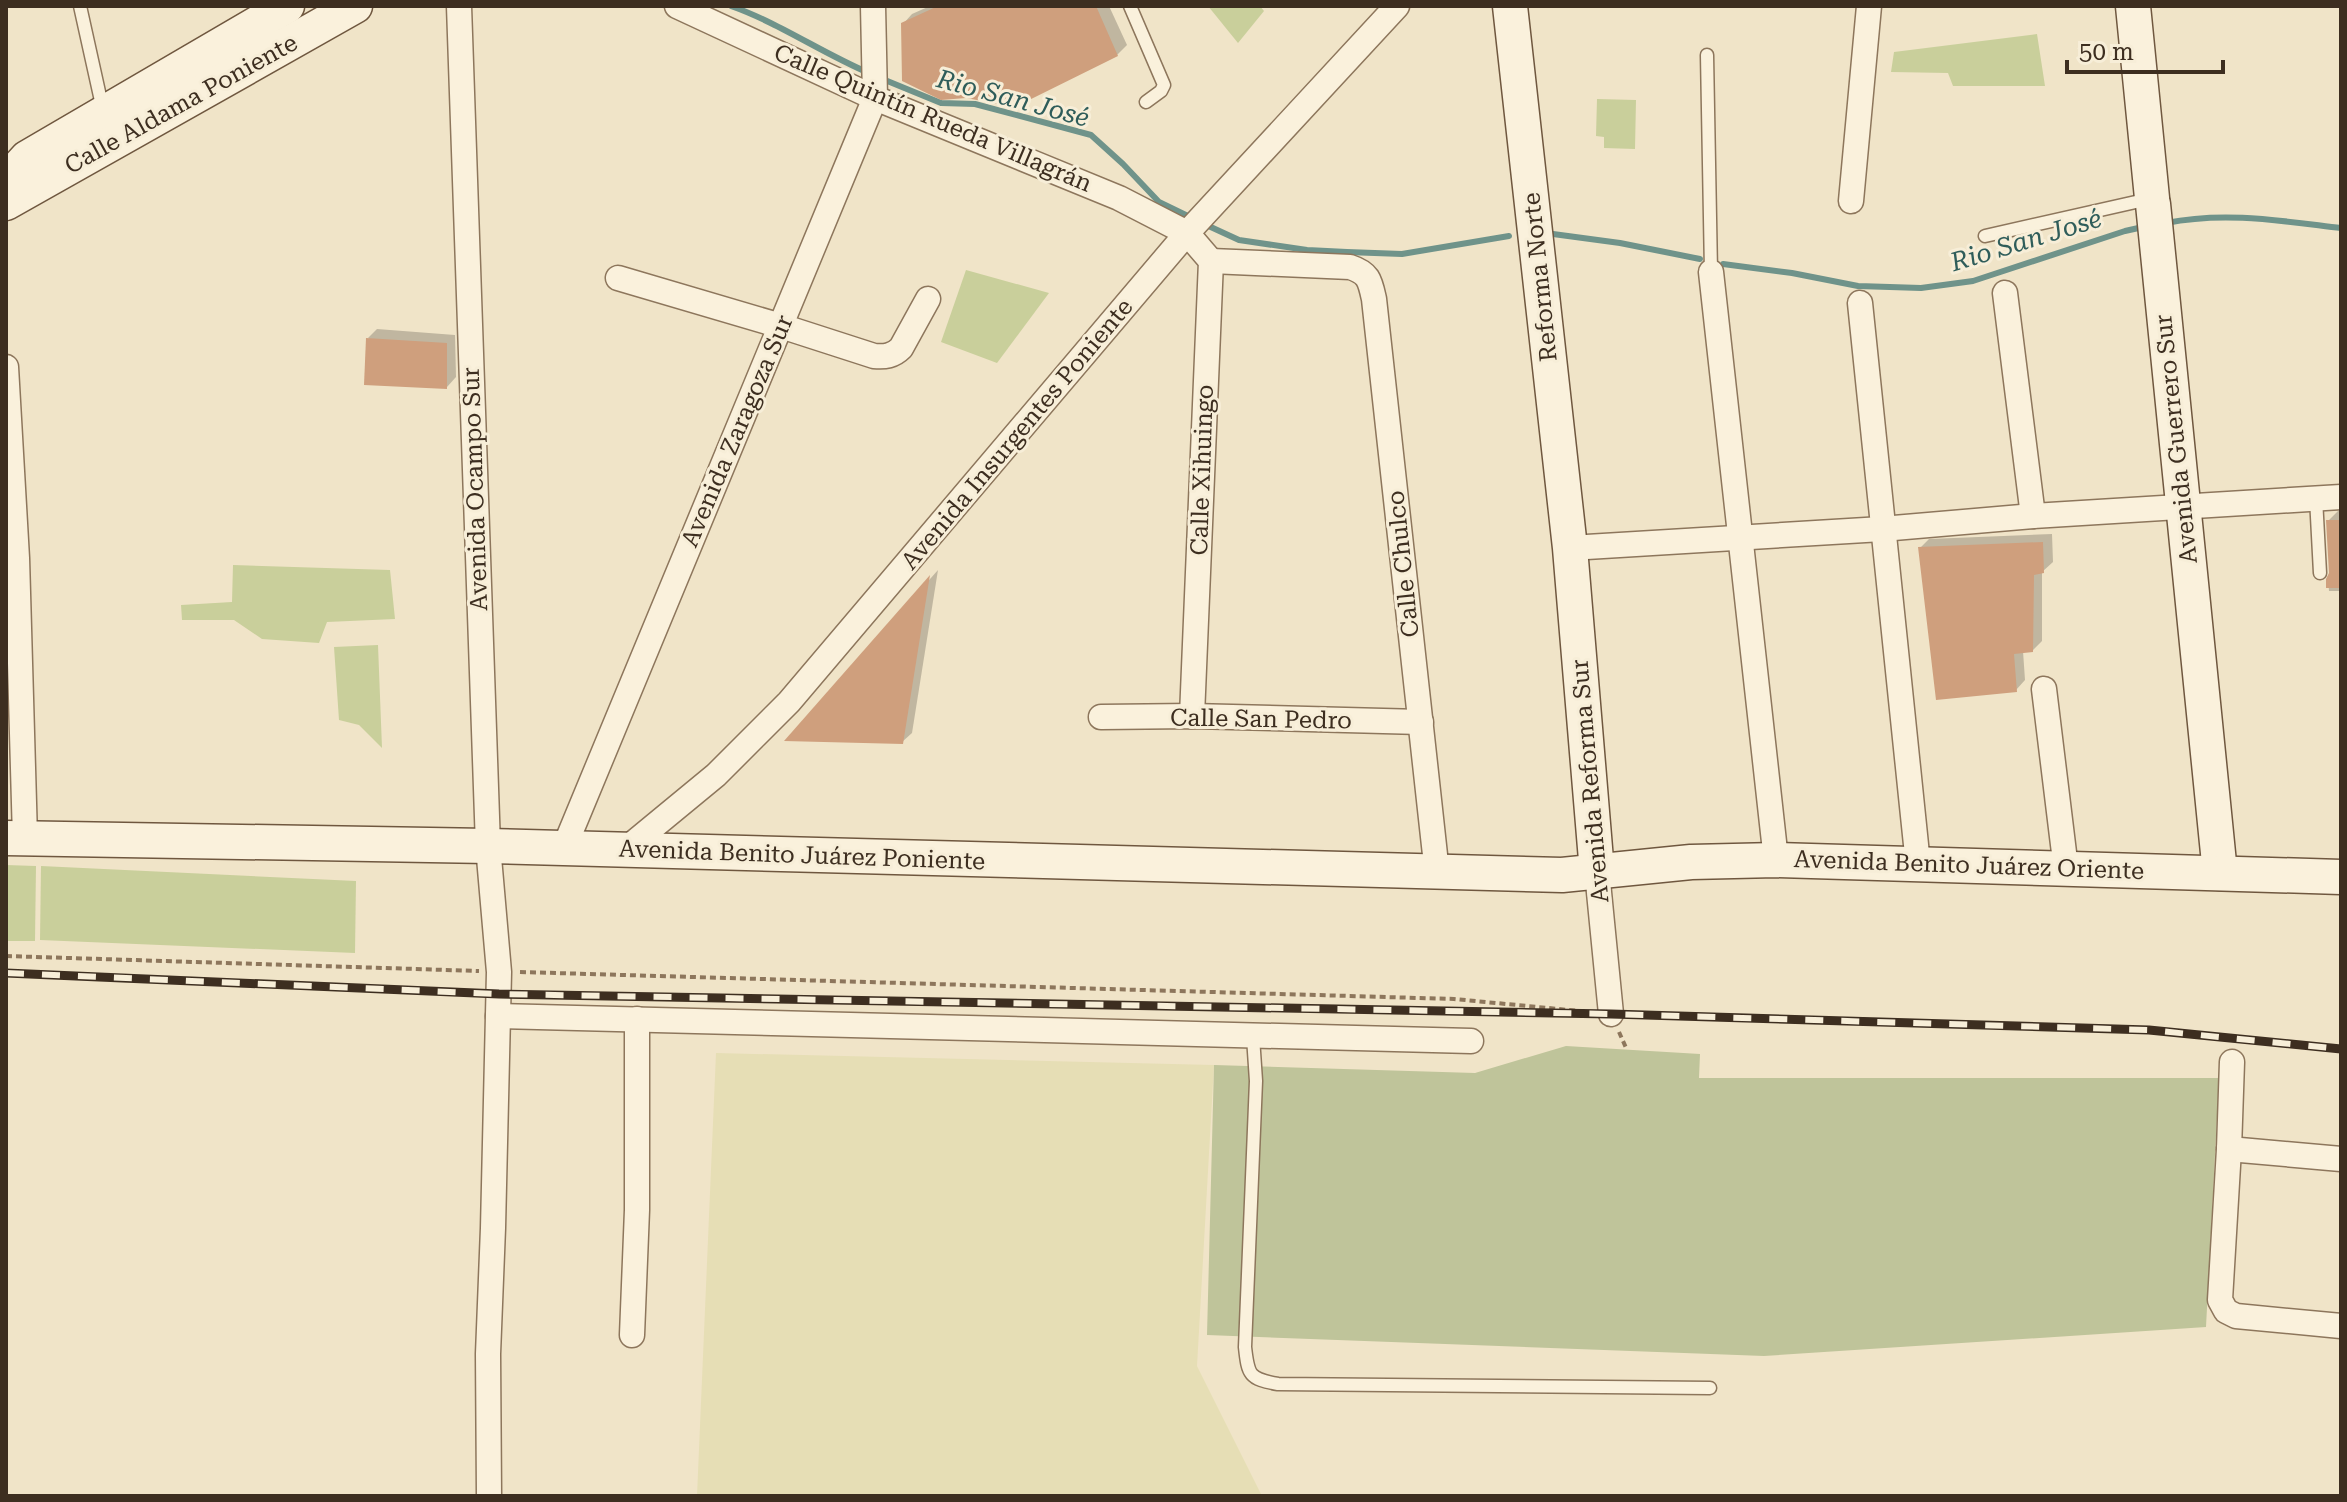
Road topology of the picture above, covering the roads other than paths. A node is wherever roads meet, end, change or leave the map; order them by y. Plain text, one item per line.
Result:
1 (80, 6) edge
2 (287, 6) edge
3 (355, 6) edge
4 (459, 6) edge
5 (677, 6) edge
6 (874, 6) edge
7 (1130, 6) edge
8 (1397, 6) edge
9 (1510, 6) edge
10 (1869, 6) edge
11 (2133, 6) edge
12 (1707, 55) dead end
13 (875, 90) junction
14 (1146, 102) dead end
15 (104, 113) junction
16 (6, 181) edge
17 (1851, 201) dead end
18 (6, 203) edge
19 (2154, 212) junction
20 (1190, 231) junction
21 (1985, 236) dead end
22 (1211, 261) junction
23 (1711, 272) joint
24 (618, 278) dead end
25 (2005, 293) dead end
26 (928, 299) dead end
27 (1860, 303) dead end
28 (781, 326) junction
29 (6, 367) edge
30 (2341, 497) edge
31 (2316, 498) junction
32 (2182, 508) junction
33 (2033, 516) junction
34 (1882, 529) junction
35 (1740, 538) junction
36 (1570, 548) junction
37 (12, 559) edge
38 (2320, 573) dead end
39 (2044, 689) dead end
40 (1192, 716) junction
41 (1101, 717) dead end
42 (1421, 722) junction
43 (16, 838) edge
44 (488, 846) junction
45 (564, 848) junction
46 (625, 850) junction
47 (1776, 860) junction
48 (1918, 864) junction
49 (2066, 869) junction
50 (1597, 872) junction
51 (1437, 873) junction
52 (2220, 873) junction
53 (2341, 877) edge
54 (1611, 1014) road end
55 (498, 1016) junction
56 (637, 1019) junction
57 (1253, 1037) junction
58 (1471, 1041) dead end
59 (2232, 1062) dead end
60 (2229, 1149) junction
61 (2341, 1159) edge
62 (2341, 1326) edge
63 (632, 1335) dead end
64 (1710, 1388) dead end
65 (489, 1496) edge

1 - 15 lane
2 - 15 main road, Calle Aldama Poniente
3 - 18 main road, Calle Aldama Poniente
4 - 44 street, Avenida Ocampo Sur
5 - 13 street, Calle Quintín Rueda Villagrán
6 - 13 street, Avenida Zaragoza Sur
7 - 14 lane
8 - 20 street, Avenida Insurgentes Poniente
9 - 36 main road, Reforma Norte
10 - 17 street
11 - 19 main road, Avenida Guerrero Sur
12 - 23 lane
13 - 20 street, Calle Quintín Rueda Villagrán
13 - 28 street, Avenida Zaragoza Sur
15 - 16 main road, Calle Aldama Poniente
19 - 21 lane
19 - 32 main road, Avenida Guerrero Sur
20 - 22 street
20 - 46 street, Avenida Insurgentes Poniente
22 - 40 street, Calle Xihuingo
22 - 42 street, Calle Chulco
23 - 35 street
24 - 28 street
25 - 33 street
26 - 28 street
27 - 34 street
28 - 45 street, Avenida Zaragoza Sur
29 - 37 street
30 - 31 street
31 - 32 street
31 - 38 lane
32 - 33 street
32 - 52 main road, Avenida Guerrero Sur
33 - 34 street
34 - 35 street
34 - 48 street
35 - 36 street
35 - 47 street
36 - 50 main road, Avenida Reforma Sur
37 - 43 street
39 - 49 street
40 - 41 street, Calle San Pedro
40 - 42 street, Calle San Pedro
42 - 51 street, Calle Chulco
43 - 44 main road, Avenida Benito Juárez Poniente
44 - 45 main road, Avenida Benito Juárez Poniente
44 - 55 street, Avenida Ocampo Sur
45 - 46 main road, Avenida Benito Juárez Poniente
46 - 51 main road, Avenida Benito Juárez Poniente
47 - 48 main road, Avenida Benito Juárez Oriente
47 - 50 main road, Avenida Benito Juárez Oriente
48 - 49 main road, Avenida Benito Juárez Oriente
49 - 52 main road, Avenida Benito Juárez Oriente
50 - 51 main road, Avenida Benito Juárez Poniente
50 - 54 street, Avenida Reforma Sur
52 - 53 main road, Avenida Benito Juárez Oriente
55 - 56 street
55 - 65 street, Avenida Ocampo Sur
56 - 57 street
56 - 63 street
57 - 58 street
57 - 64 lane
59 - 60 street
60 - 61 street
60 - 62 street

